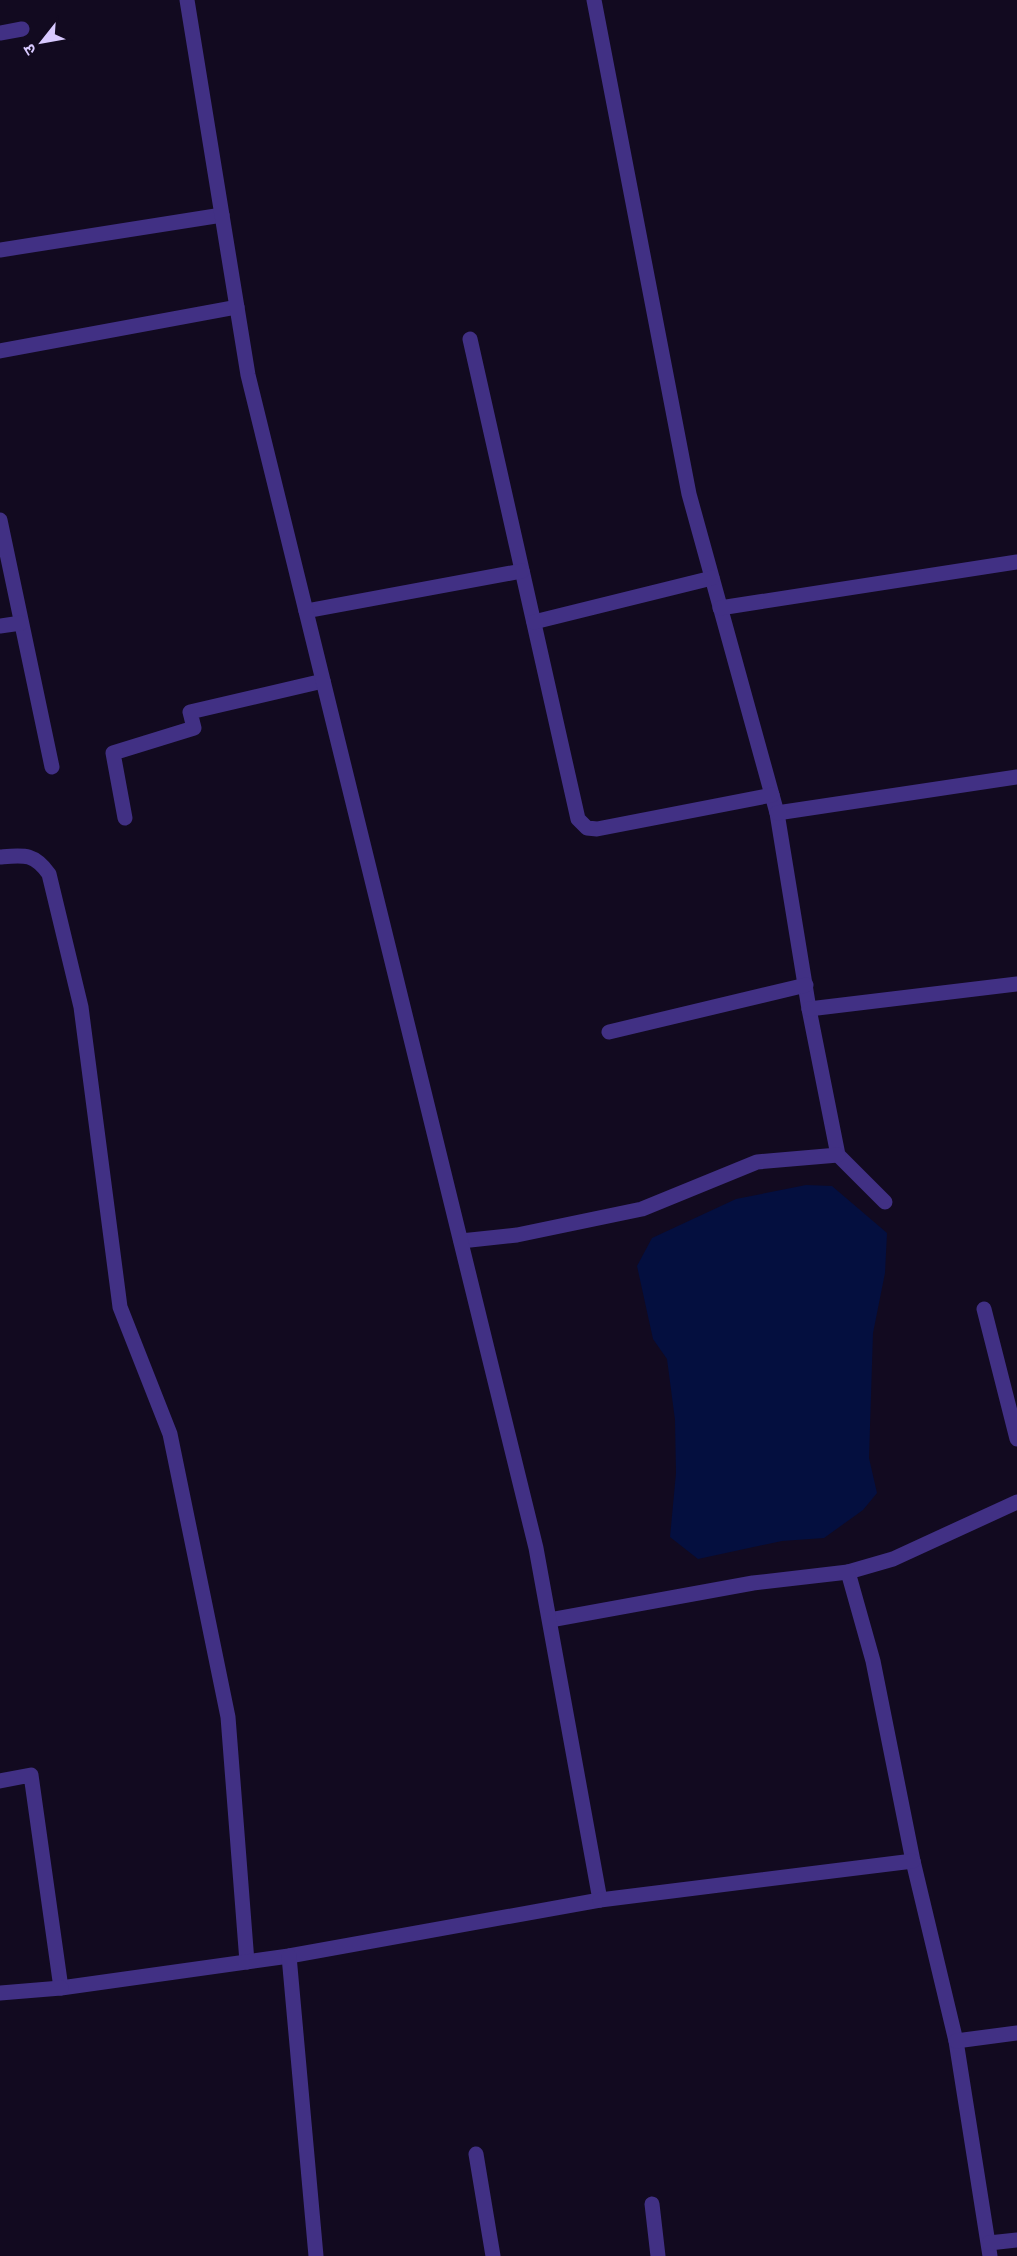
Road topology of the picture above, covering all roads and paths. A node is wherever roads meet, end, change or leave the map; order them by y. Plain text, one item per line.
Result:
1 (187, 0) edge
2 (594, 0) edge
3 (22, 29) dead end
4 (0, 33) edge
5 (222, 215) junction
6 (0, 250) edge
7 (237, 307) junction
8 (470, 339) dead end
9 (0, 351) edge
10 (0, 520) edge
11 (1017, 562) edge
12 (522, 571) junction
13 (712, 578) junction
14 (720, 608) junction
15 (306, 611) junction
16 (534, 622) junction
17 (21, 623) junction
18 (0, 626) edge
19 (323, 681) junction
20 (52, 767) dead end
21 (1017, 777) edge
22 (772, 795) junction
23 (777, 813) junction
24 (125, 818) dead end
25 (0, 857) edge
26 (1017, 984) edge
27 (806, 985) junction
28 (809, 1009) junction
29 (609, 1032) dead end
30 (838, 1155) junction
31 (885, 1202) dead end
32 (461, 1241) junction
33 (984, 1309) dead end
34 (1017, 1439) edge
35 (1017, 1502) edge
36 (848, 1572) junction
37 (550, 1620) junction
38 (0, 1780) edge
39 (913, 1861) junction
40 (600, 1900) junction
41 (289, 1956) junction
42 (247, 1962) junction
43 (61, 1988) junction
44 (0, 1993) edge
45 (1017, 2033) edge
46 (956, 2041) junction
47 (476, 2154) dead end
48 (652, 2204) dead end
49 (1017, 2240) edge
50 (989, 2249) edge
51 (316, 2256) edge
52 (493, 2256) edge
53 (658, 2256) edge

1 - 5 street
2 - 13 street
3 - 4 street
5 - 6 street
5 - 7 street
7 - 9 street
7 - 15 street
8 - 12 street
10 - 17 street
11 - 14 street
12 - 15 street
12 - 16 street
13 - 14 street
13 - 16 street
14 - 22 street
15 - 19 street
16 - 22 street
17 - 18 street
17 - 20 street
19 - 24 street
19 - 32 street
21 - 23 street
22 - 23 street
23 - 27 street
25 - 42 street
26 - 28 street
27 - 28 street
27 - 29 street
28 - 30 street
30 - 31 street
30 - 32 street
32 - 37 street
33 - 34 street
35 - 36 street
36 - 37 street
36 - 39 street
37 - 40 street
38 - 43 street
39 - 40 street
39 - 46 street
40 - 41 street
41 - 42 street
41 - 51 street
42 - 43 street
43 - 44 street
45 - 46 street
46 - 50 street
47 - 52 street
48 - 53 street
49 - 50 street

